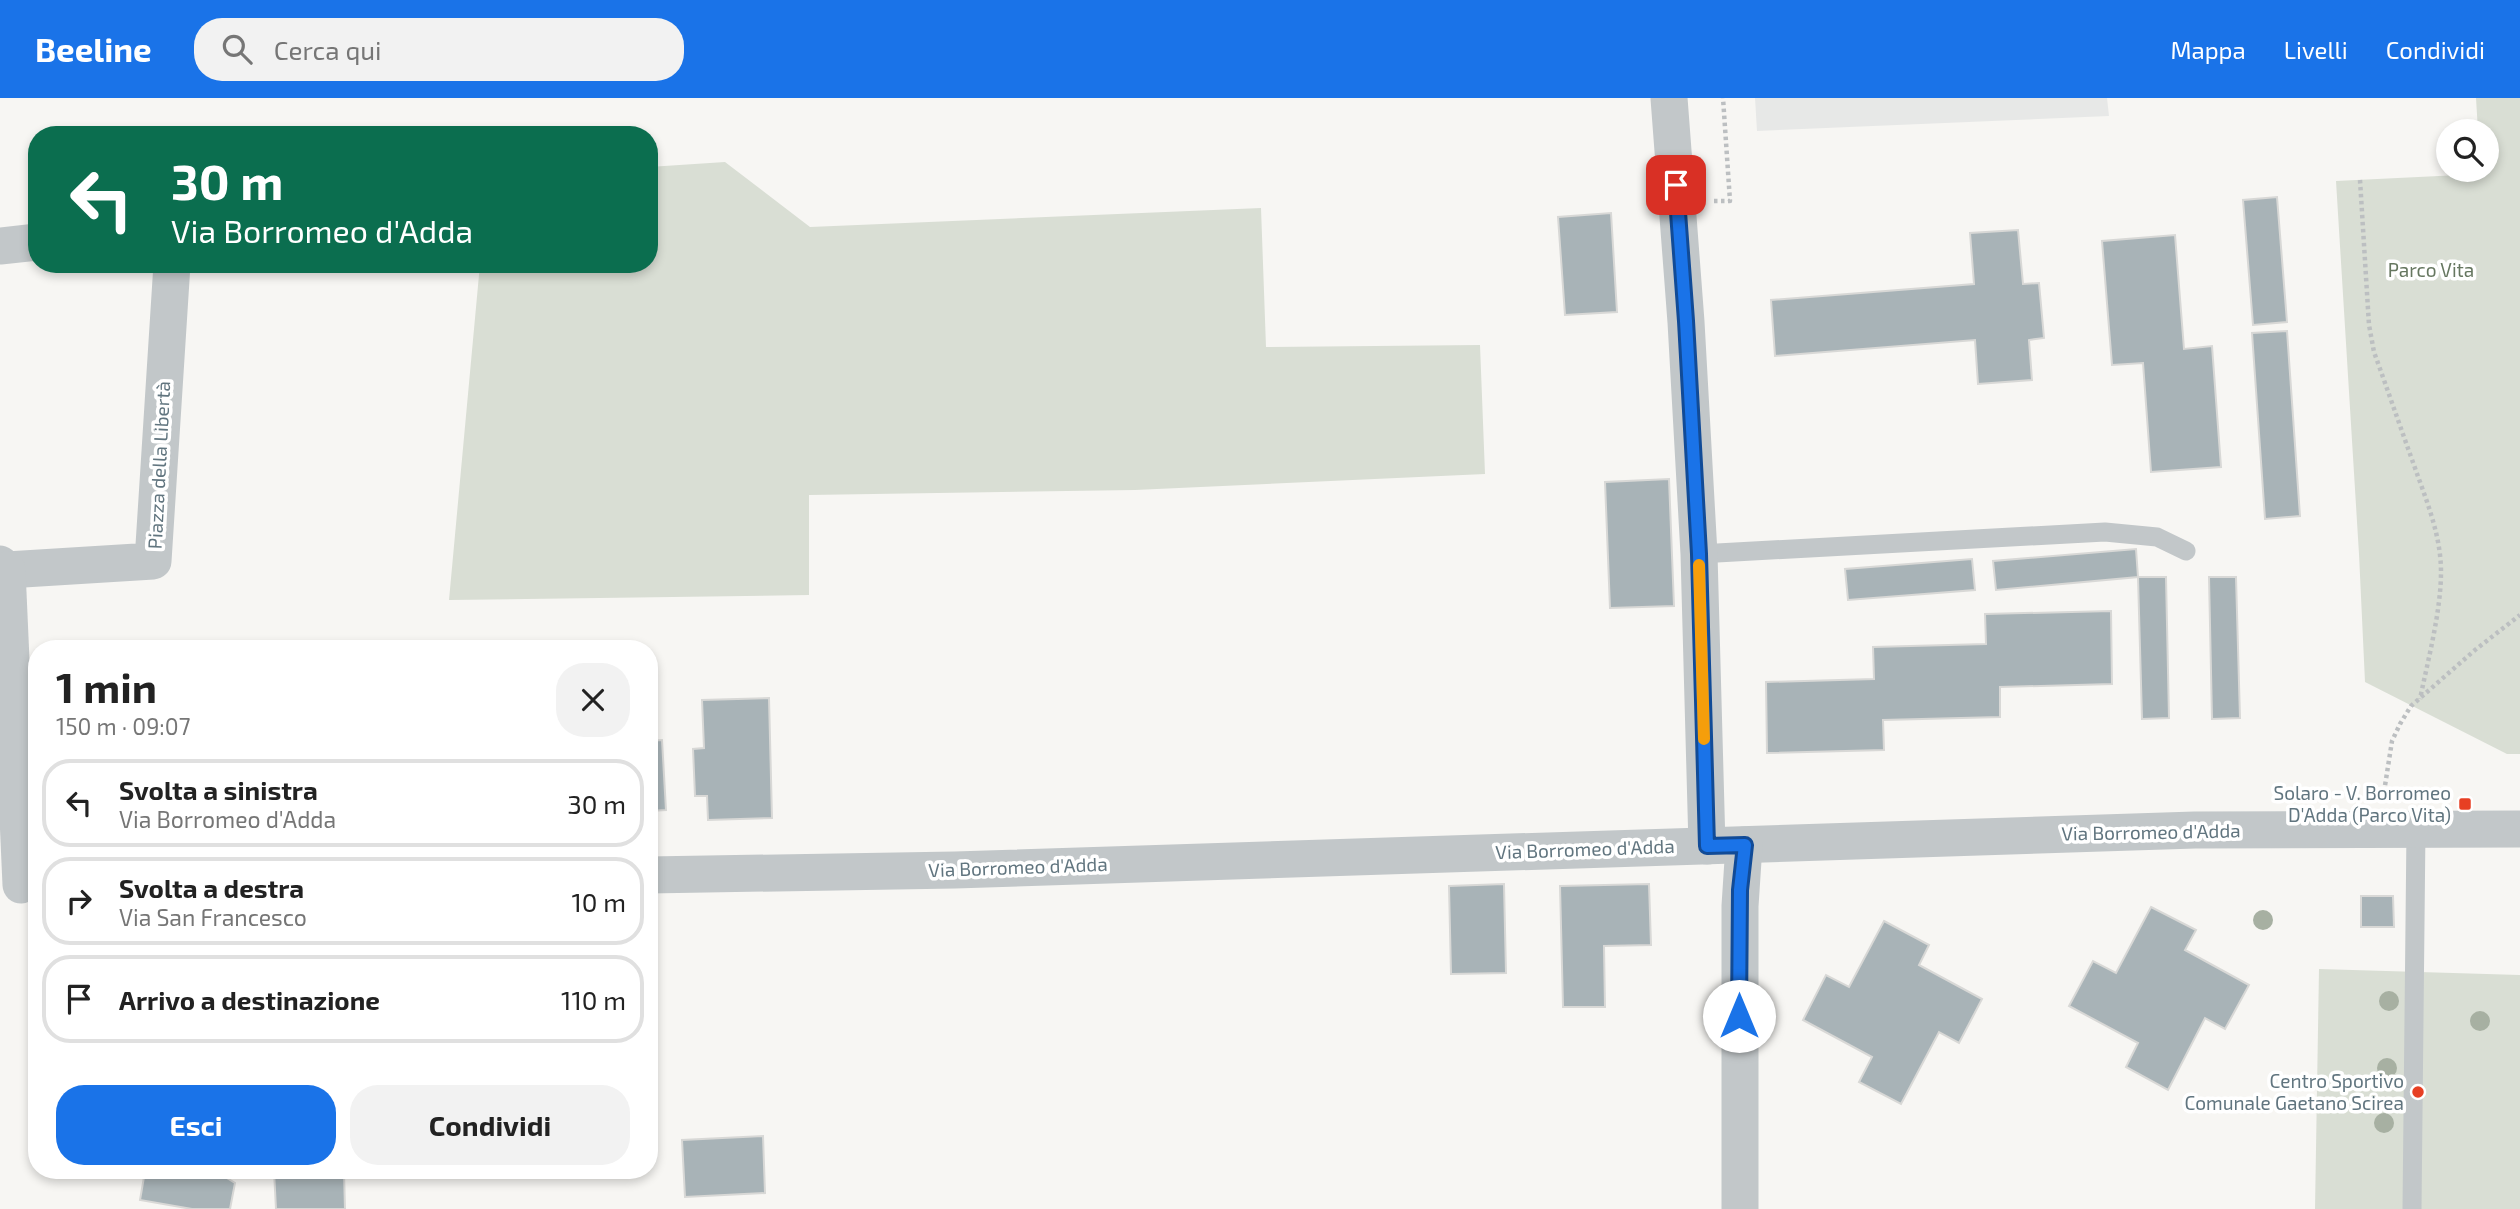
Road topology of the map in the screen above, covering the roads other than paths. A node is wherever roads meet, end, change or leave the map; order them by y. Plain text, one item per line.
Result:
1 (1669, 98) edge
2 (28, 243) edge
3 (0, 246) edge
4 (171, 273) edge
5 (2186, 551) dead end
6 (1699, 554) junction
7 (3, 567) edge
8 (2399, 828) junction
9 (2520, 829) edge
10 (1745, 845) junction
11 (1707, 846) junction
12 (658, 875) edge
13 (19, 885) edge
14 (1740, 1209) edge
15 (2412, 1209) edge

1 - 6 street
2 - 3 street
4 - 7 street, Piazza della Libertà
5 - 6 lane
6 - 11 street
7 - 13 street, Piazza della Libertà
8 - 9 street, Via Borromeo d'Adda
8 - 10 street, Via Borromeo d'Adda
8 - 15 lane
10 - 11 street, Via Borromeo d'Adda
10 - 14 street
11 - 12 street, Via Borromeo d'Adda

